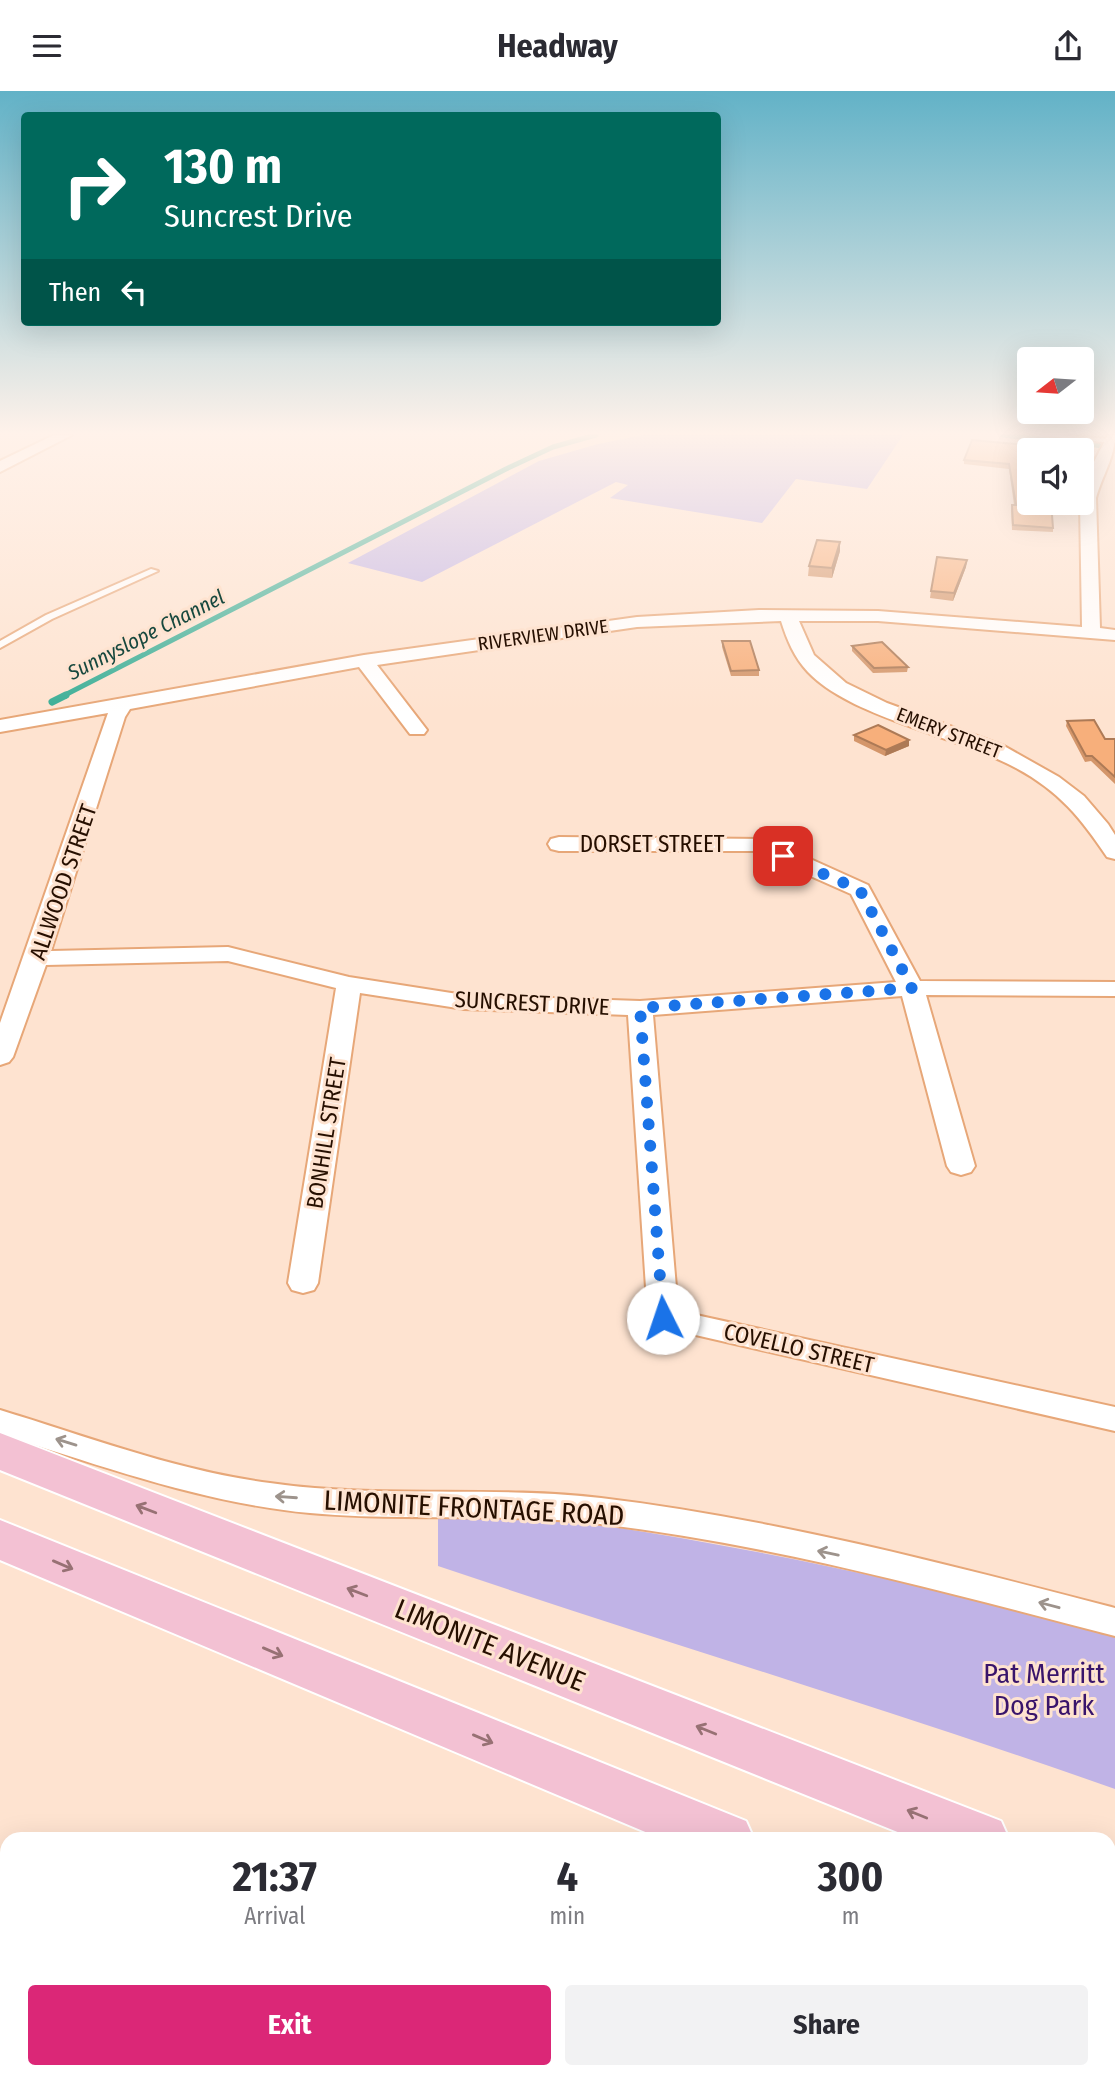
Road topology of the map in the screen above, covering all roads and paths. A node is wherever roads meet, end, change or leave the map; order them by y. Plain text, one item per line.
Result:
1 (1089, 528) edge
2 (153, 571) dead end
3 (788, 615) junction
4 (1091, 633) junction
5 (1115, 635) edge
6 (0, 645) edge
7 (365, 661) junction
8 (122, 706) junction
9 (0, 726) edge
10 (417, 730) dead end
11 (559, 844) dead end
12 (1115, 852) edge
13 (37, 958) junction
14 (349, 984) junction
15 (912, 988) junction
16 (1115, 989) edge
17 (640, 1008) junction
18 (0, 1057) edge
19 (961, 1166) dead end
20 (303, 1283) dead end
21 (1115, 1419) edge
22 (0, 1422) edge
23 (0, 1451) edge
24 (0, 1539) edge
25 (1115, 1622) edge
26 (708, 1832) edge
27 (963, 1832) edge

1 - 4 street
2 - 6 lane
3 - 4 street, RIVERVIEW DRIVE
3 - 7 street, RIVERVIEW DRIVE
3 - 12 street, EMERY STREET
4 - 5 street, RIVERVIEW DRIVE
7 - 8 street, RIVERVIEW DRIVE
7 - 10 street
8 - 9 street, RIVERVIEW DRIVE
8 - 13 street, ALLWOOD STREET
11 - 15 street, DORSET STREET
13 - 14 street, SUNCREST DRIVE
13 - 18 street, ALLWOOD STREET
14 - 17 street, SUNCREST DRIVE
14 - 20 street, BONHILL STREET
15 - 16 street, SUNCREST DRIVE
15 - 17 street, SUNCREST DRIVE
15 - 19 street, DORSET STREET
17 - 21 street, COVELLO STREET
25 -> 22 street, LIMONITE FRONTAGE ROAD
27 -> 23 main road, LIMONITE AVENUE
24 -> 26 main road

